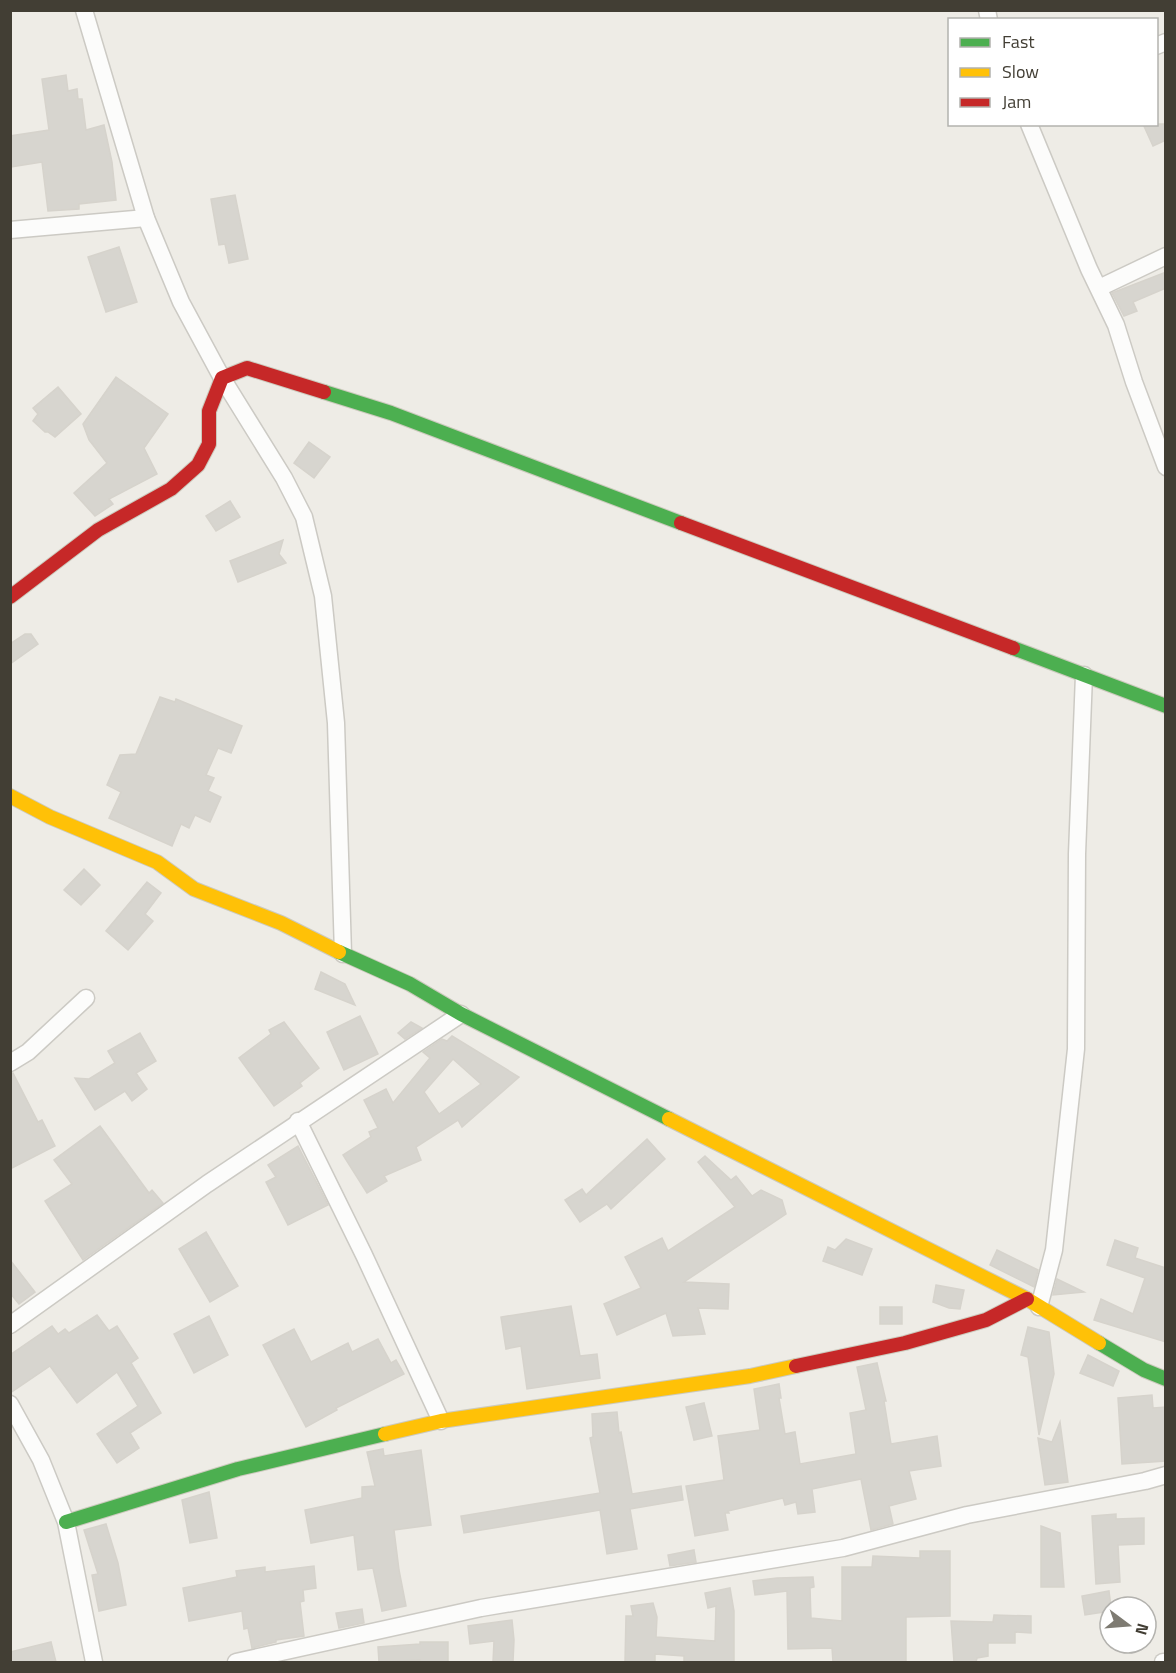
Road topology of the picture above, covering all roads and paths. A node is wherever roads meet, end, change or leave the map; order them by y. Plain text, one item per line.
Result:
1 (84, 10) edge
2 (1030, 126) edge
3 (146, 218) junction
4 (10, 230) edge
5 (1166, 256) edge
6 (1099, 288) junction
7 (222, 378) junction
8 (1166, 466) edge
9 (10, 597) edge
10 (1084, 675) junction
11 (1166, 706) edge
12 (10, 796) edge
13 (344, 954) junction
14 (86, 998) dead end
15 (461, 1014) junction
16 (10, 1063) edge
17 (298, 1121) junction
18 (1033, 1303) junction
19 (10, 1325) edge
20 (1166, 1379) edge
21 (10, 1404) edge
22 (441, 1421) junction
23 (1166, 1475) edge
24 (66, 1522) junction
25 (94, 1662) edge
26 (236, 1662) edge

1 - 3 street
2 - 6 street
3 - 4 street
3 - 7 street
5 - 6 street
6 - 8 street
7 - 9 street
7 - 10 street
7 - 13 street
10 - 11 street
10 - 18 street
12 - 13 street
13 - 15 street
14 - 16 street
15 - 17 street
15 - 18 street
17 - 19 street
17 - 22 street
18 - 20 street
18 - 22 street
21 - 24 street
22 - 24 street
23 - 26 street
24 - 25 street

